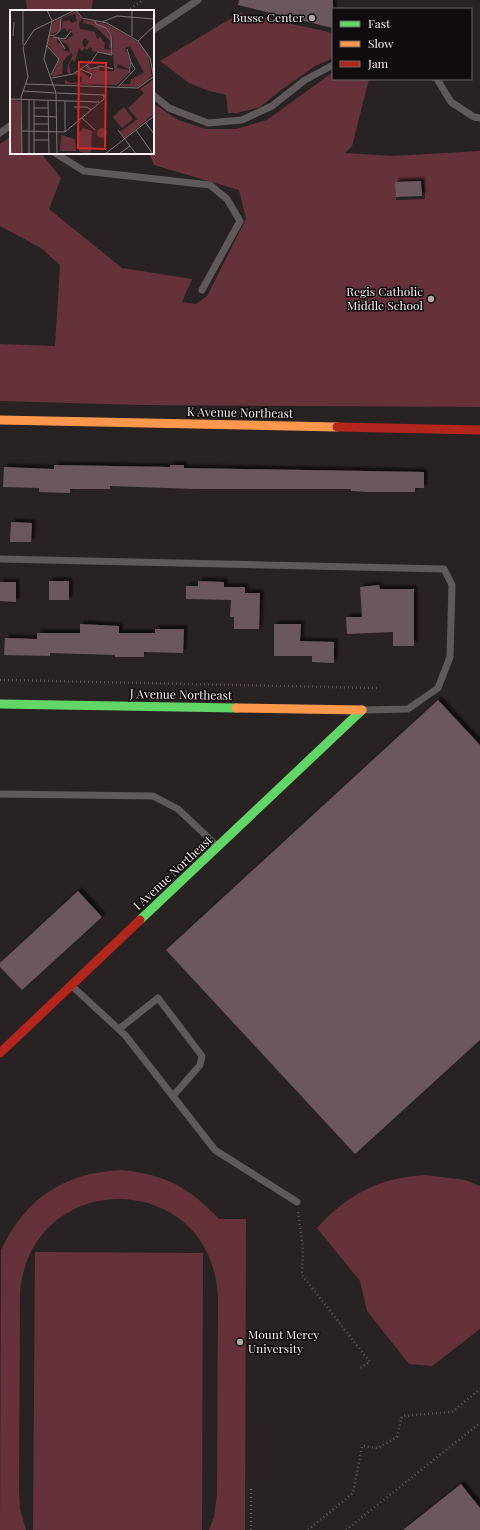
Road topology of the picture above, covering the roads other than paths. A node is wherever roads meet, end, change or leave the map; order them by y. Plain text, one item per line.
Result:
1 (198, 0) edge
2 (154, 29) edge
3 (332, 66) edge
4 (438, 80) edge
5 (154, 96) edge
6 (480, 118) edge
7 (10, 126) edge
8 (0, 133) edge
9 (57, 154) edge
10 (202, 290) dead end
11 (0, 420) edge
12 (480, 430) edge
13 (0, 559) edge
14 (0, 704) edge
15 (362, 710) junction
16 (0, 794) edge
17 (218, 847) junction
18 (71, 986) junction
19 (119, 1030) junction
20 (0, 1053) edge
21 (173, 1096) junction
22 (297, 1202) road end

1 - 2 lane
3 - 5 lane
4 - 6 lane
7 - 8 lane
9 - 10 lane
11 - 12 street, K Avenue Northeast
13 - 15 lane
14 - 15 street, J Avenue Northeast
15 - 17 street, I Avenue Northeast
16 - 17 lane
17 - 18 street, I Avenue Northeast
18 - 19 lane
18 - 20 street, I Avenue Northeast
19 - 21 lane
19 - 21 lane
21 - 22 lane

